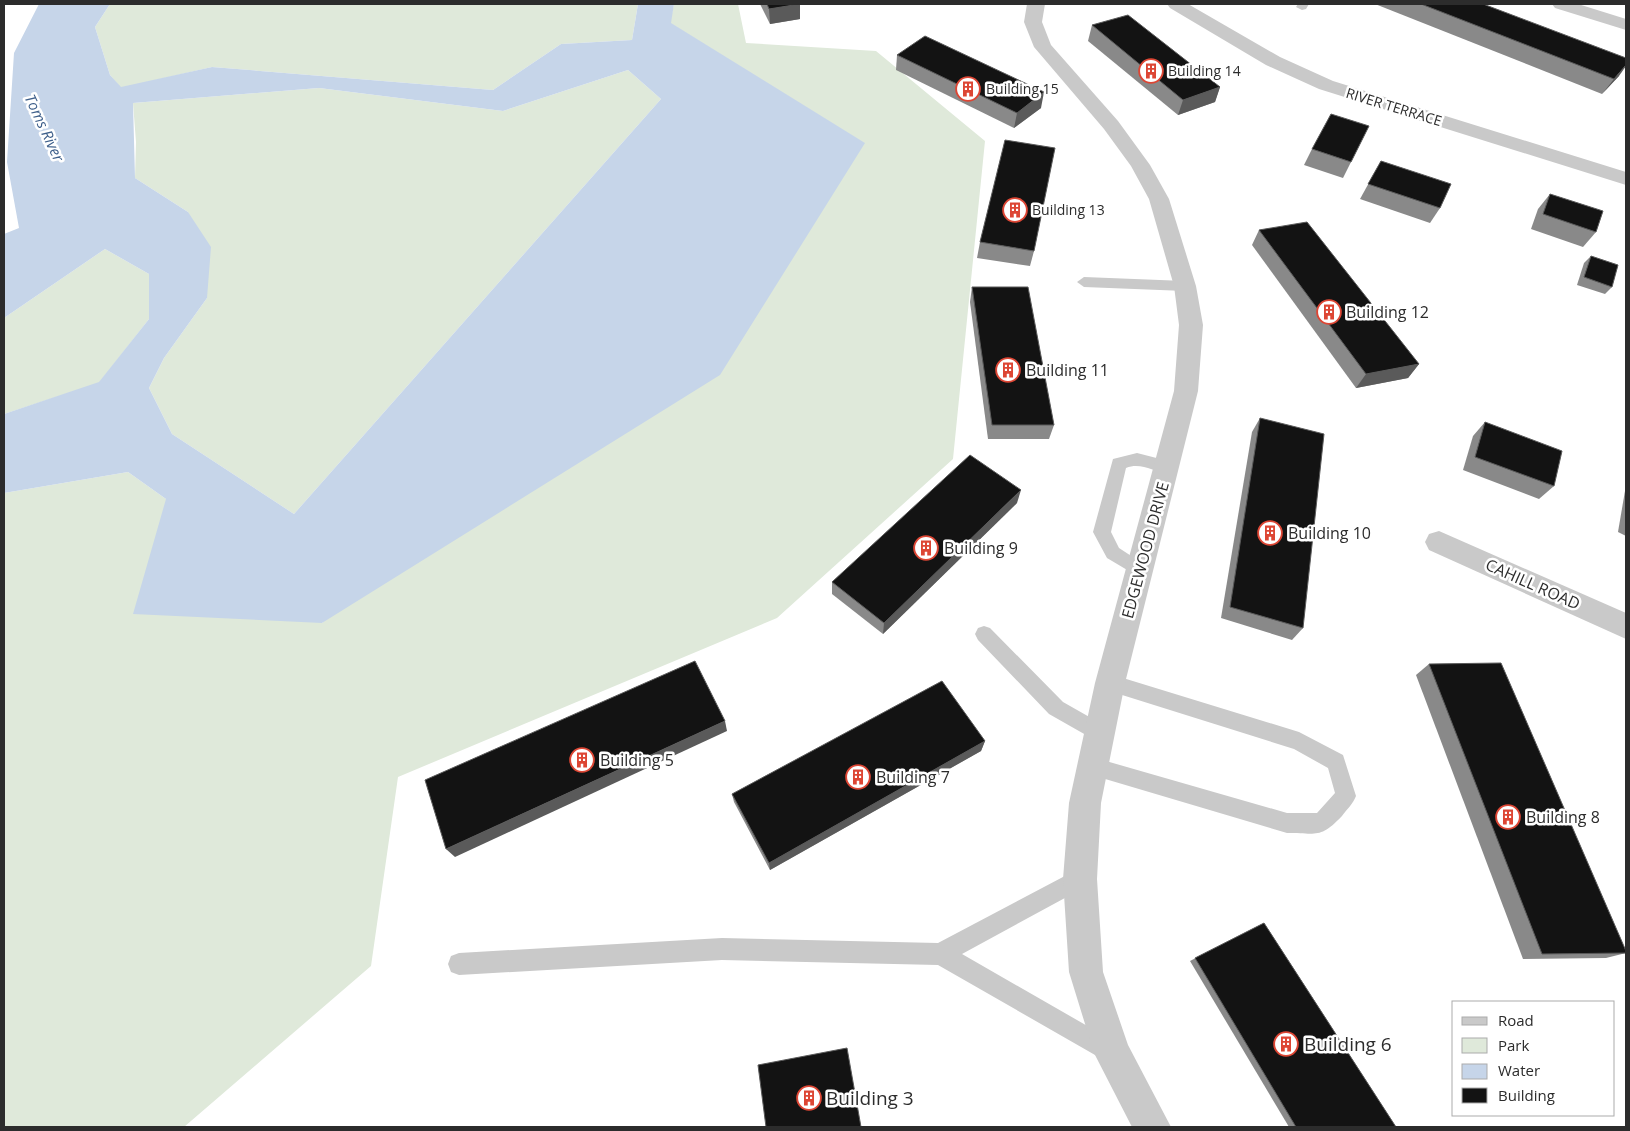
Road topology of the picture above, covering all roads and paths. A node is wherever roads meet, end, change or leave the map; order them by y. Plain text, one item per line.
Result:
1 (1036, 4) edge
2 (1176, 4) edge
3 (1561, 4) edge
4 (1590, 8) edge
5 (1626, 25) edge
6 (1626, 179) edge
7 (1084, 282) dead end
8 (1185, 286) junction
9 (1166, 467) junction
10 (1439, 542) dead end
11 (1139, 570) junction
12 (1626, 626) edge
13 (984, 634) dead end
14 (1110, 684) junction
15 (1100, 733) junction
16 (1092, 766) junction
17 (1080, 879) junction
18 (940, 954) junction
19 (459, 964) dead end
20 (1112, 1053) junction
21 (1152, 1127) edge

1 - 8 street, EDGEWOOD DRIVE
2 - 6 street, RIVER TERRACE
3 - 4 street
4 - 5 street
7 - 8 lane
8 - 9 street, EDGEWOOD DRIVE
9 - 11 street, EDGEWOOD DRIVE
9 - 11 lane
10 - 12 street, CAHILL ROAD
11 - 14 street, EDGEWOOD DRIVE
13 - 15 lane
14 - 15 street, EDGEWOOD DRIVE
14 - 16 lane
15 - 16 street, EDGEWOOD DRIVE
16 - 17 street, EDGEWOOD DRIVE
17 - 18 lane
17 - 20 street, EDGEWOOD DRIVE
18 - 19 lane
18 - 20 lane
20 - 21 street, EDGEWOOD DRIVE

